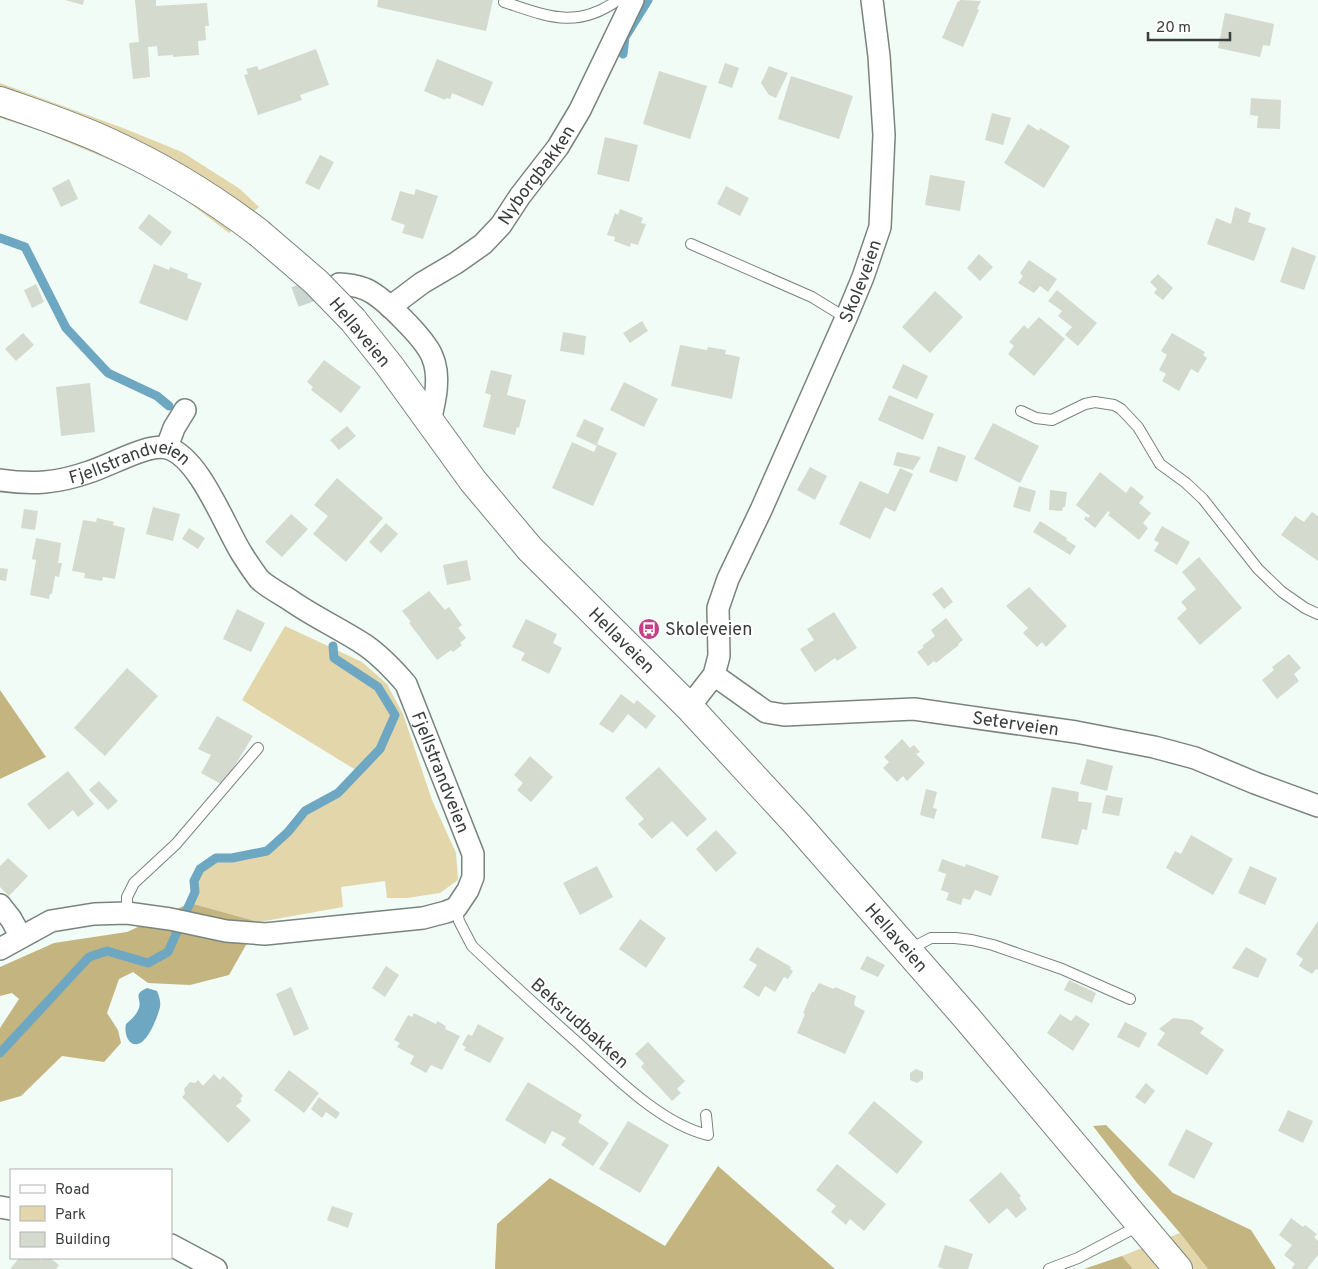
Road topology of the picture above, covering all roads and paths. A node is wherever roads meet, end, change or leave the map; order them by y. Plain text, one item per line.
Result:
1 (618, 0) edge
2 (634, 0) edge
3 (504, 2) dead end
4 (877, 3) edge
5 (0, 101) edge
6 (691, 244) dead end
7 (339, 284) tunnel mouth
8 (390, 307) junction
9 (846, 318) junction
10 (185, 410) dead end
11 (1021, 411) dead end
12 (430, 421) junction
13 (167, 447) junction
14 (0, 480) edge
15 (1318, 614) edge
16 (714, 675) junction
17 (689, 707) junction
18 (258, 748) dead end
19 (1318, 806) edge
20 (0, 905) edge
21 (456, 908) junction
22 (127, 913) junction
23 (21, 937) junction
24 (0, 948) edge
25 (907, 950) junction
26 (1130, 1000) dead end
27 (706, 1116) dead end
28 (1141, 1224) junction
29 (172, 1246) edge
30 (216, 1269) edge
31 (1049, 1269) edge
32 (1178, 1269) edge

1 - 3 lane
2 - 8 street, Nyborgbakken
4 - 9 street, Skoleveien
5 - 12 main road, Hellaveien, bridge
6 - 9 lane
7 - 8 street
8 - 12 street
9 - 16 street, Skoleveien
10 - 13 street
11 - 15 lane
12 - 17 main road, Hellaveien
13 - 14 street, Fjellstrandveien
13 - 21 street, Fjellstrandveien
16 - 17 street, Skoleveien
16 - 19 street, Seterveien
17 - 25 main road, Hellaveien
18 - 22 lane
20 - 23 street
21 - 22 street
21 - 27 lane, Beksrudbakken
22 - 23 street
23 - 24 street
25 - 26 lane
25 - 28 main road, Hellaveien
28 - 31 lane
28 - 32 main road, Hellaveien
29 - 30 street

